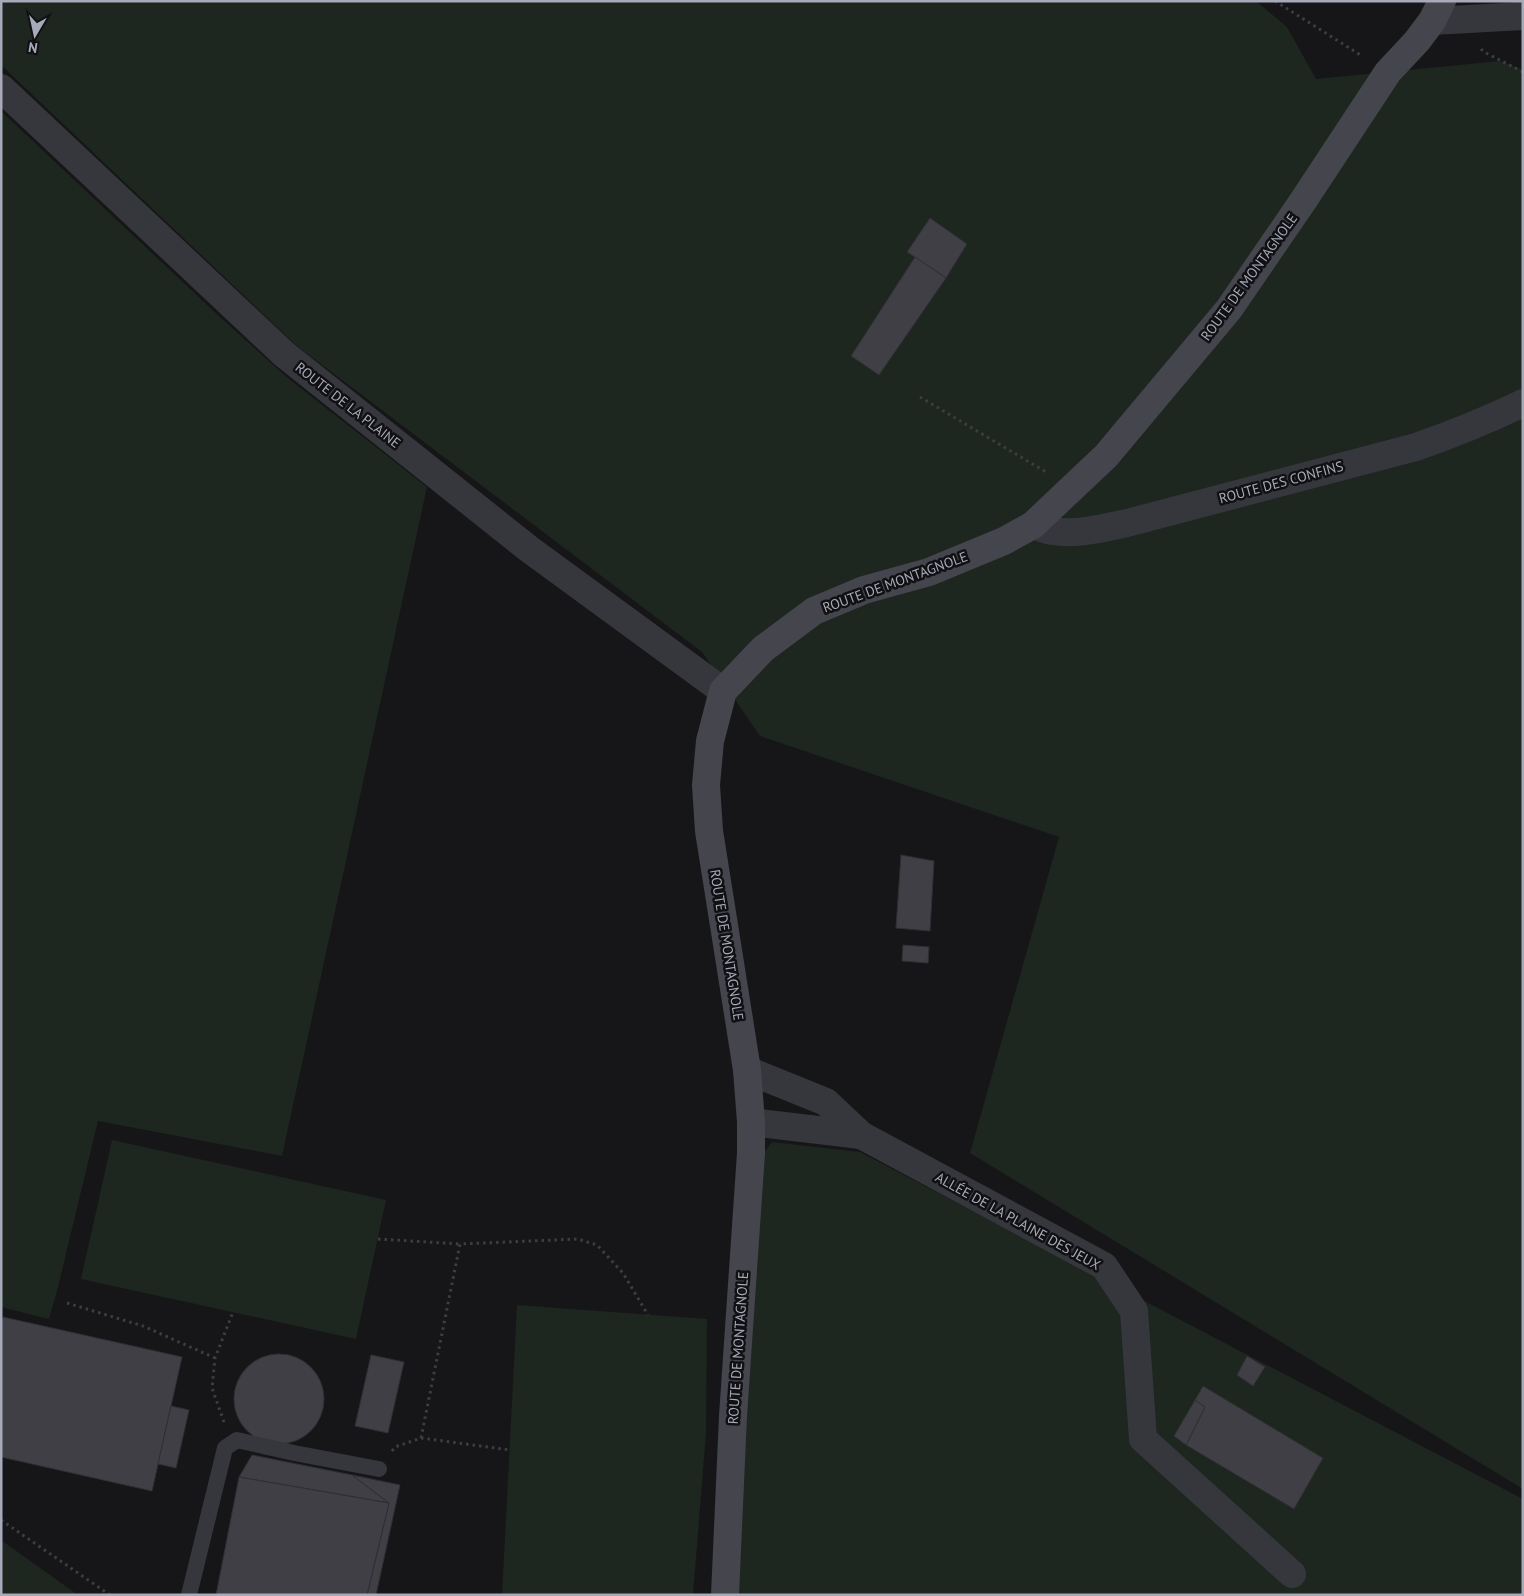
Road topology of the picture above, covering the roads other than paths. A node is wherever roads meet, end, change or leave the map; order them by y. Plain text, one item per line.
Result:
1 (1437, 11) edge
2 (1523, 16) edge
3 (1, 88) edge
4 (1523, 403) edge
5 (1033, 525) junction
6 (723, 691) junction
7 (747, 1070) junction
8 (751, 1122) junction
9 (861, 1135) junction
10 (379, 1469) road end
11 (1292, 1574) dead end
12 (189, 1595) edge
13 (725, 1595) edge

1 - 2 street
1 - 5 street, ROUTE DE MONTAGNOLE
3 - 6 street, ROUTE DE LA PLAINE
4 - 5 street, ROUTE DES CONFINS
5 - 6 street, ROUTE DE MONTAGNOLE
6 - 7 street, ROUTE DE MONTAGNOLE
7 - 8 street, ROUTE DE MONTAGNOLE
7 - 9 street
8 - 9 street
8 - 13 street, ROUTE DE MONTAGNOLE
9 - 11 street, ALLÉE DE LA PLAINE DES JEUX
10 - 12 lane

